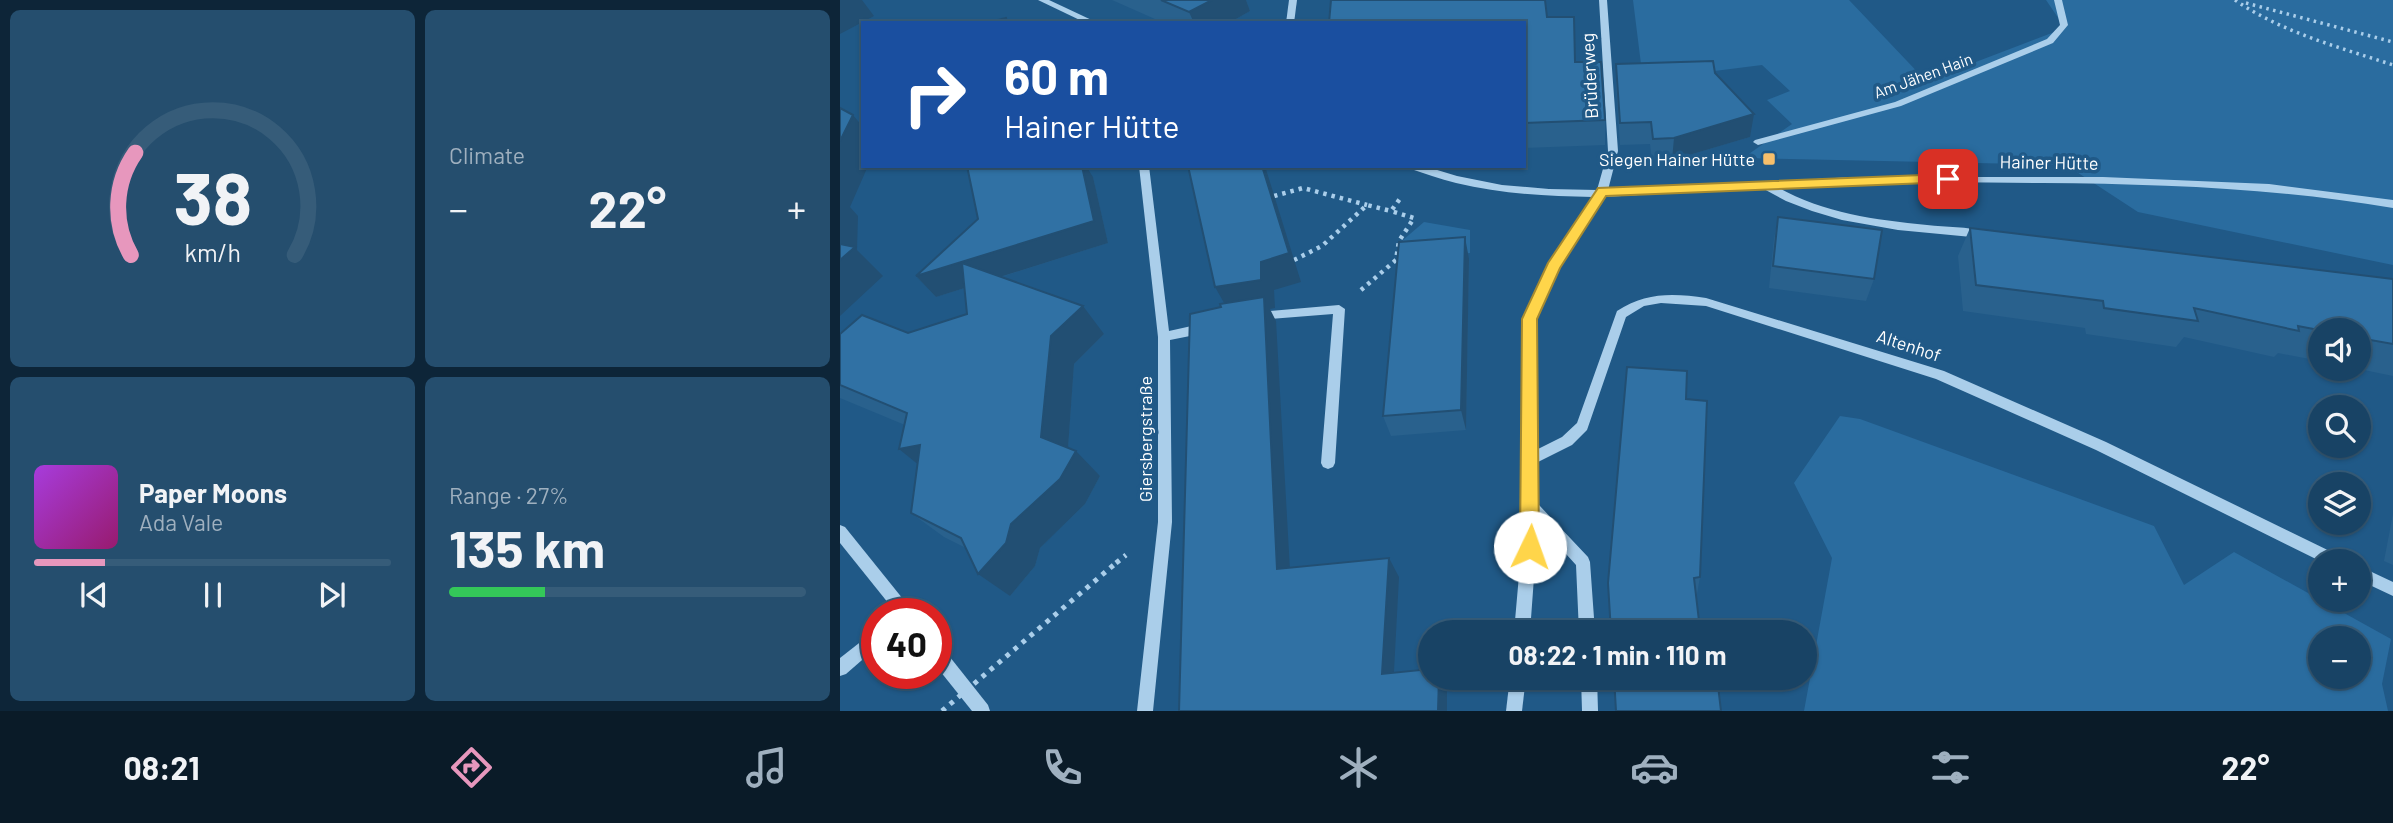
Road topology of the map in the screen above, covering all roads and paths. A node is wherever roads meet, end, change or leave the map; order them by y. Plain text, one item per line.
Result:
1 (1042, 0) edge
2 (1293, 0) edge
3 (1603, 0) edge
4 (2058, 0) edge
5 (2235, 0) edge
6 (2241, 2) junction
7 (1083, 16) edge
8 (1290, 21) edge
9 (2393, 42) edge
10 (2393, 65) edge
11 (1758, 142) dead end
12 (1144, 168) edge
13 (1417, 168) edge
14 (1765, 185) junction
15 (1602, 192) junction
16 (1275, 196) dead end
17 (2393, 204) edge
18 (1367, 205) junction
19 (1391, 211) junction
20 (1997, 236) edge
21 (1294, 260) dead end
22 (1339, 309) junction
23 (1245, 319) edge
24 (1218, 325) edge
25 (1164, 337) junction
26 (1531, 459) junction
27 (1328, 463) dead end
28 (1532, 507) junction
29 (840, 532) edge
30 (2311, 549) edge
31 (1116, 564) dead end
32 (2371, 579) edge
33 (2393, 589) edge
34 (892, 598) edge
35 (1523, 620) edge
36 (1586, 620) edge
37 (861, 650) edge
38 (840, 668) edge
39 (952, 673) edge
40 (1516, 690) edge
41 (1589, 690) edge
42 (942, 711) edge
43 (982, 711) edge
44 (1145, 711) edge
45 (1514, 711) edge
46 (1590, 711) edge

1 - 7 street
2 - 8 street
3 - 15 street, Brüderweg
4 - 11 street, Am Jähen Hain
5 - 6 path
6 - 9 path
6 - 10 path
12 - 25 street, Giersbergstraße
13 - 15 street, Hainer Hütte
13 - 19 path
14 - 15 street, Hainer Hütte
14 - 17 street, Hainer Hütte
14 - 20 street
15 - 26 street, Brüderweg
16 - 18 path
18 - 19 path
18 - 21 path
19 - 22 path
22 - 23 street
22 - 27 street
24 - 25 street
25 - 44 street, Giersbergstraße
26 - 28 street, Brüderweg
26 - 30 street, Altenhof
28 - 35 street, Brüderweg
28 - 36 street
29 - 34 street
31 - 42 path, bridge
32 - 33 street
37 - 38 street
39 - 43 street
40 - 45 street
41 - 46 street

